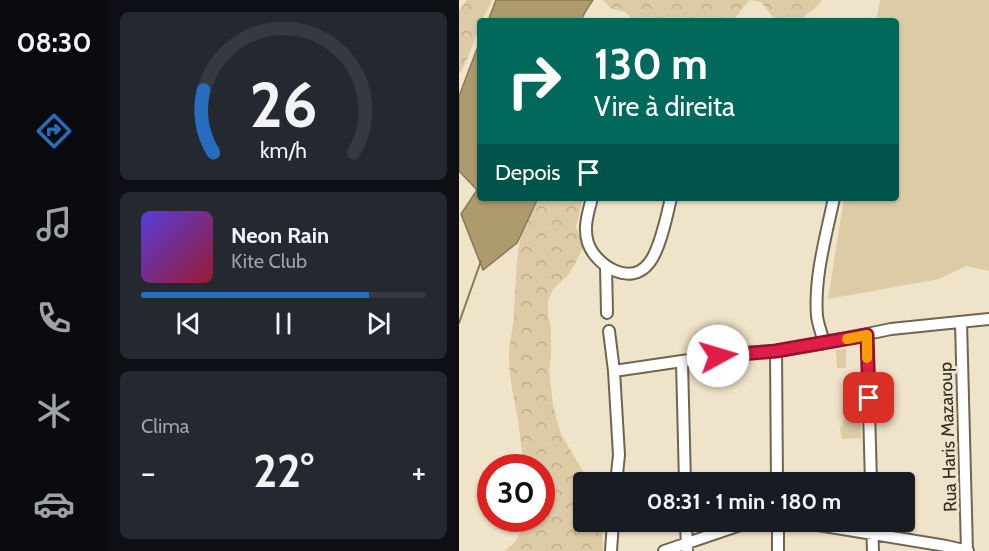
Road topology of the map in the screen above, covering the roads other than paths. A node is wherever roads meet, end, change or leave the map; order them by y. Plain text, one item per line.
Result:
1 (591, 201) edge
2 (670, 201) edge
3 (833, 201) edge
4 (606, 266) junction
5 (607, 313) dead end
6 (989, 319) edge
7 (961, 322) junction
8 (609, 332) dead end
9 (867, 335) junction
10 (824, 343) junction
11 (776, 351) junction
12 (683, 362) junction
13 (614, 371) junction
14 (618, 472) edge
15 (685, 472) edge
16 (777, 472) edge
17 (871, 472) edge
18 (612, 532) edge
19 (686, 532) edge
20 (724, 532) edge
21 (778, 532) edge
22 (861, 532) edge
23 (873, 534) junction
24 (687, 547) edge
25 (611, 551) edge
26 (664, 551) edge
27 (778, 551) edge
28 (873, 551) edge
29 (968, 551) edge

1 - 4 street
2 - 4 street
3 - 10 street
4 - 5 street
6 - 7 street
7 - 9 street
7 - 29 street, Rua Haris Mazaroup
8 - 13 street
9 - 10 street
9 - 17 street
10 - 11 street
11 - 12 street
11 - 16 street
12 - 13 street
12 - 15 street
13 - 14 street
18 - 25 street
19 - 24 street
20 - 24 street
21 - 27 street
22 - 23 street
23 - 28 street
23 - 29 street
24 - 26 street

